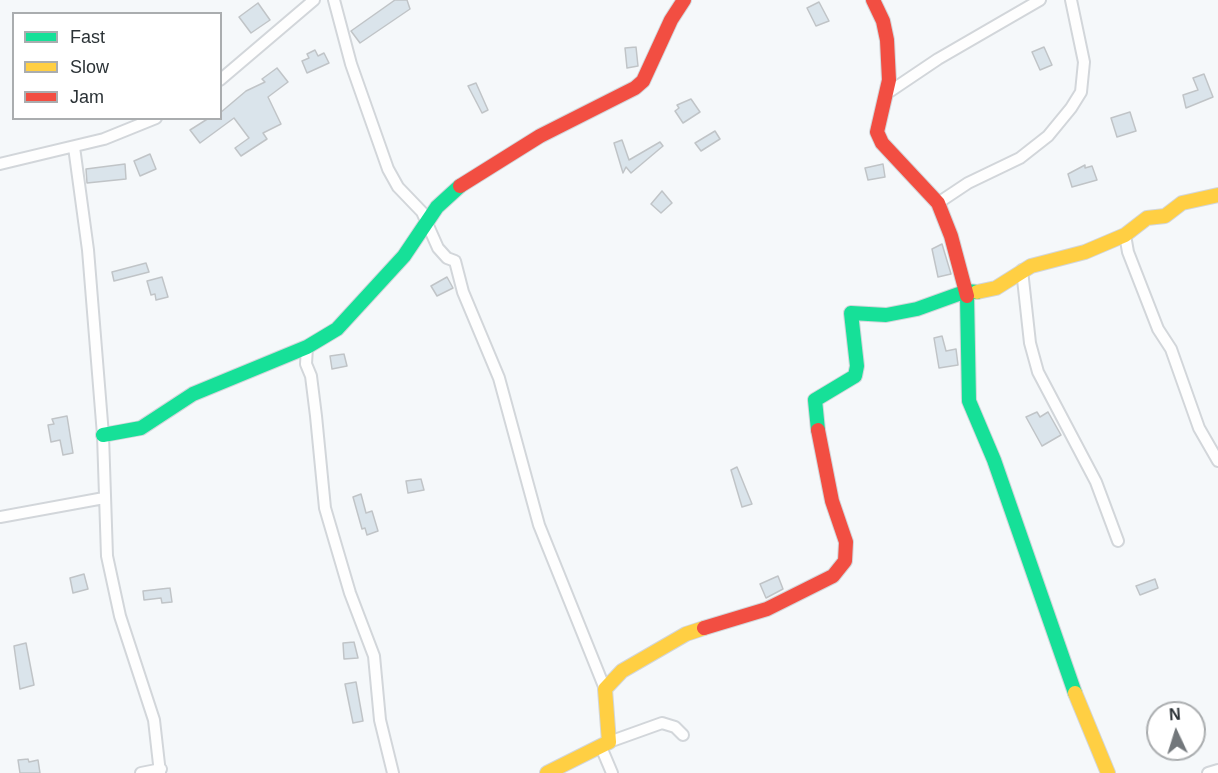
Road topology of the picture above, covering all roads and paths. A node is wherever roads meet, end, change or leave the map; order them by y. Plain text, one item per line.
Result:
1 (314, 0) edge
2 (333, 0) edge
3 (684, 0) edge
4 (873, 0) edge
5 (1040, 0) edge
6 (1071, 0) edge
7 (222, 78) edge
8 (886, 94) junction
9 (151, 120) edge
10 (74, 147) junction
11 (0, 164) edge
12 (1218, 195) edge
13 (938, 203) junction
14 (427, 224) junction
15 (1125, 235) junction
16 (1022, 270) junction
17 (967, 291) junction
18 (307, 347) junction
19 (103, 435) junction
20 (1218, 461) edge
21 (104, 498) junction
22 (0, 518) edge
23 (1118, 541) dead end
24 (605, 689) junction
25 (683, 735) dead end
26 (605, 745) junction
27 (1218, 770) edge
28 (160, 771) edge
29 (141, 773) edge
30 (393, 773) edge
31 (547, 773) edge
32 (612, 773) edge
33 (1108, 773) edge
34 (1209, 773) edge

1 - 7 street
2 - 14 street
3 - 14 street
4 - 8 street
5 - 8 street
6 - 13 street
8 - 13 street
9 - 10 street
10 - 11 street
10 - 19 street
12 - 15 street
13 - 17 street
14 - 18 street
14 - 24 street
15 - 16 street
15 - 20 street
16 - 17 street
16 - 23 street
17 - 24 street
17 - 33 street
18 - 19 street
18 - 30 street
19 - 21 street
21 - 22 street
21 - 28 street
24 - 26 street
25 - 26 street
26 - 31 street
26 - 32 street
27 - 34 street
28 - 29 street

